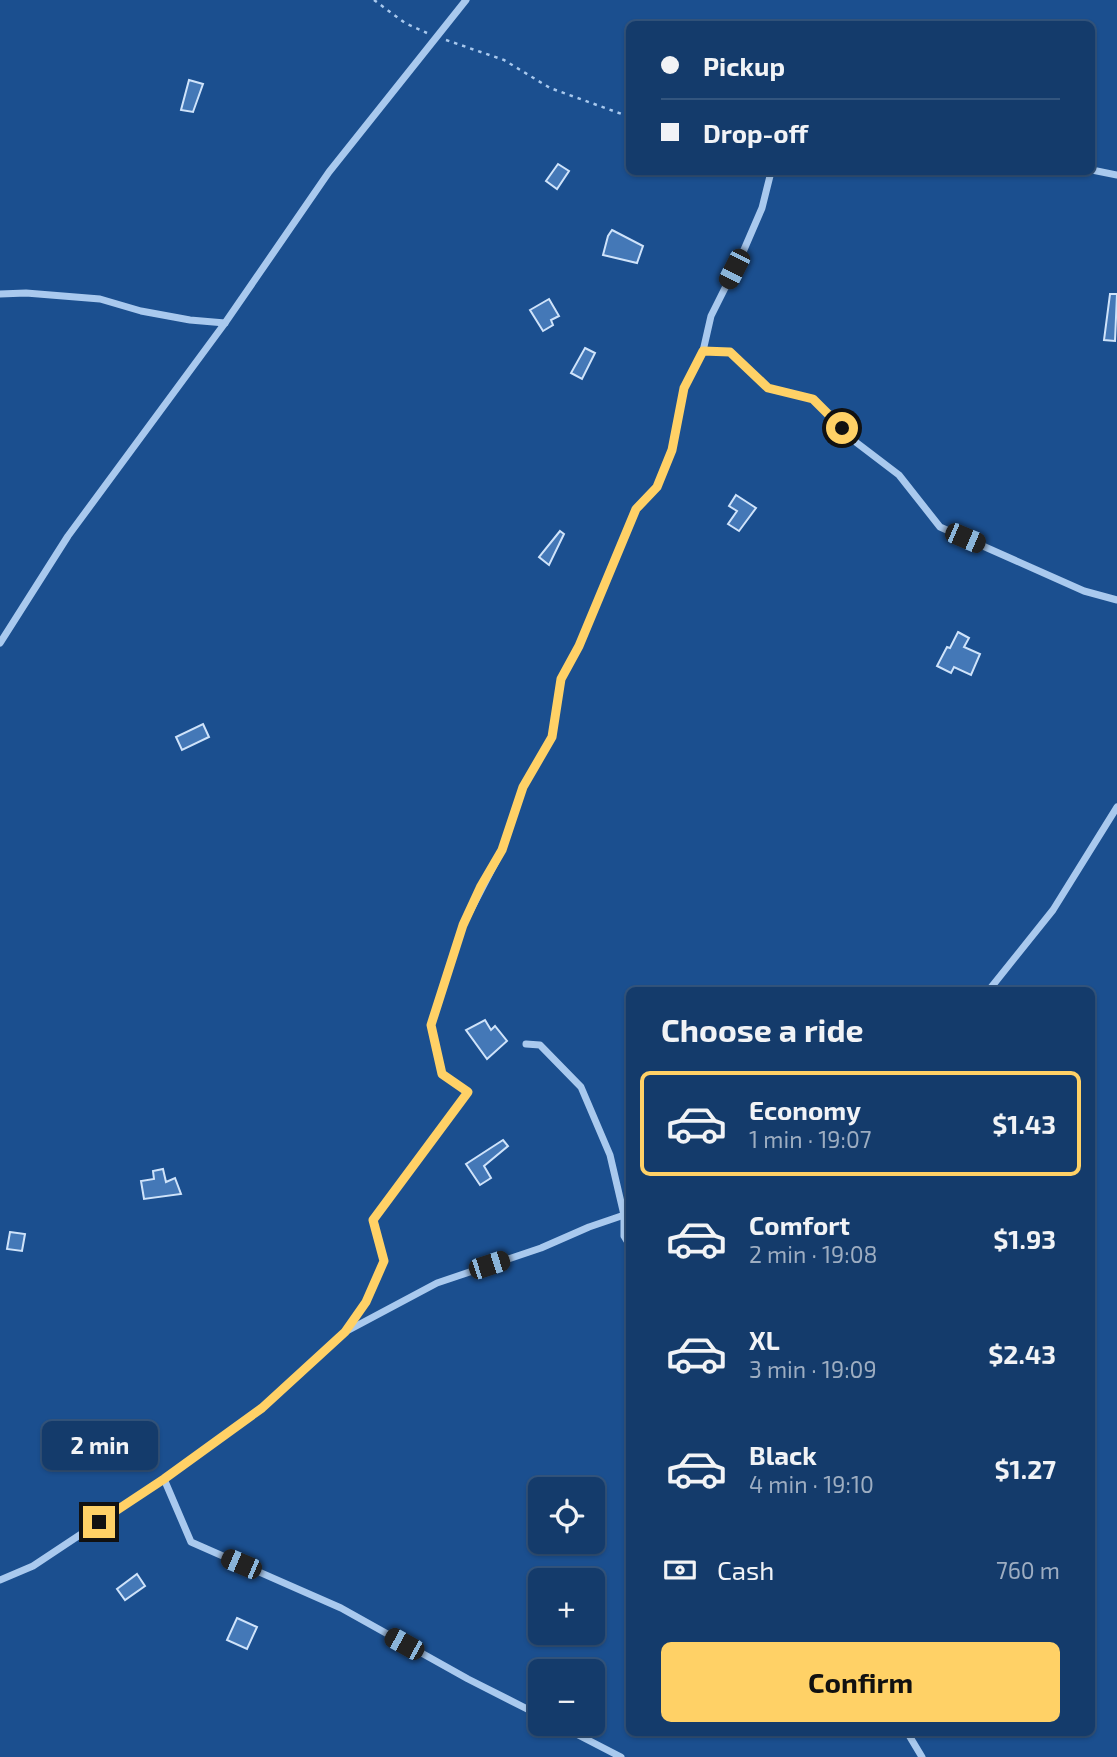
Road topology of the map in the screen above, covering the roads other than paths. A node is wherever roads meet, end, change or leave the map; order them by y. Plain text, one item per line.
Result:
1 (466, 0) edge
2 (1095, 171) edge
3 (770, 175) edge
4 (1117, 175) edge
5 (0, 294) edge
6 (225, 323) junction
7 (703, 351) junction
8 (1117, 600) edge
9 (0, 643) edge
10 (1117, 807) edge
11 (991, 987) edge
12 (526, 1044) dead end
13 (626, 1211) edge
14 (626, 1214) edge
15 (626, 1221) edge
16 (626, 1239) edge
17 (345, 1332) junction
18 (164, 1479) junction
19 (0, 1580) edge
20 (528, 1709) edge
21 (580, 1736) edge
22 (910, 1736) edge
23 (621, 1757) edge
24 (922, 1757) edge

1 - 6 street
2 - 4 street
3 - 7 street
5 - 6 street
6 - 9 street
7 - 8 street
7 - 17 street
10 - 11 street
12 - 13 street
14 - 17 street
15 - 16 street
17 - 18 street
18 - 19 street
18 - 20 street
21 - 23 street
22 - 24 street

